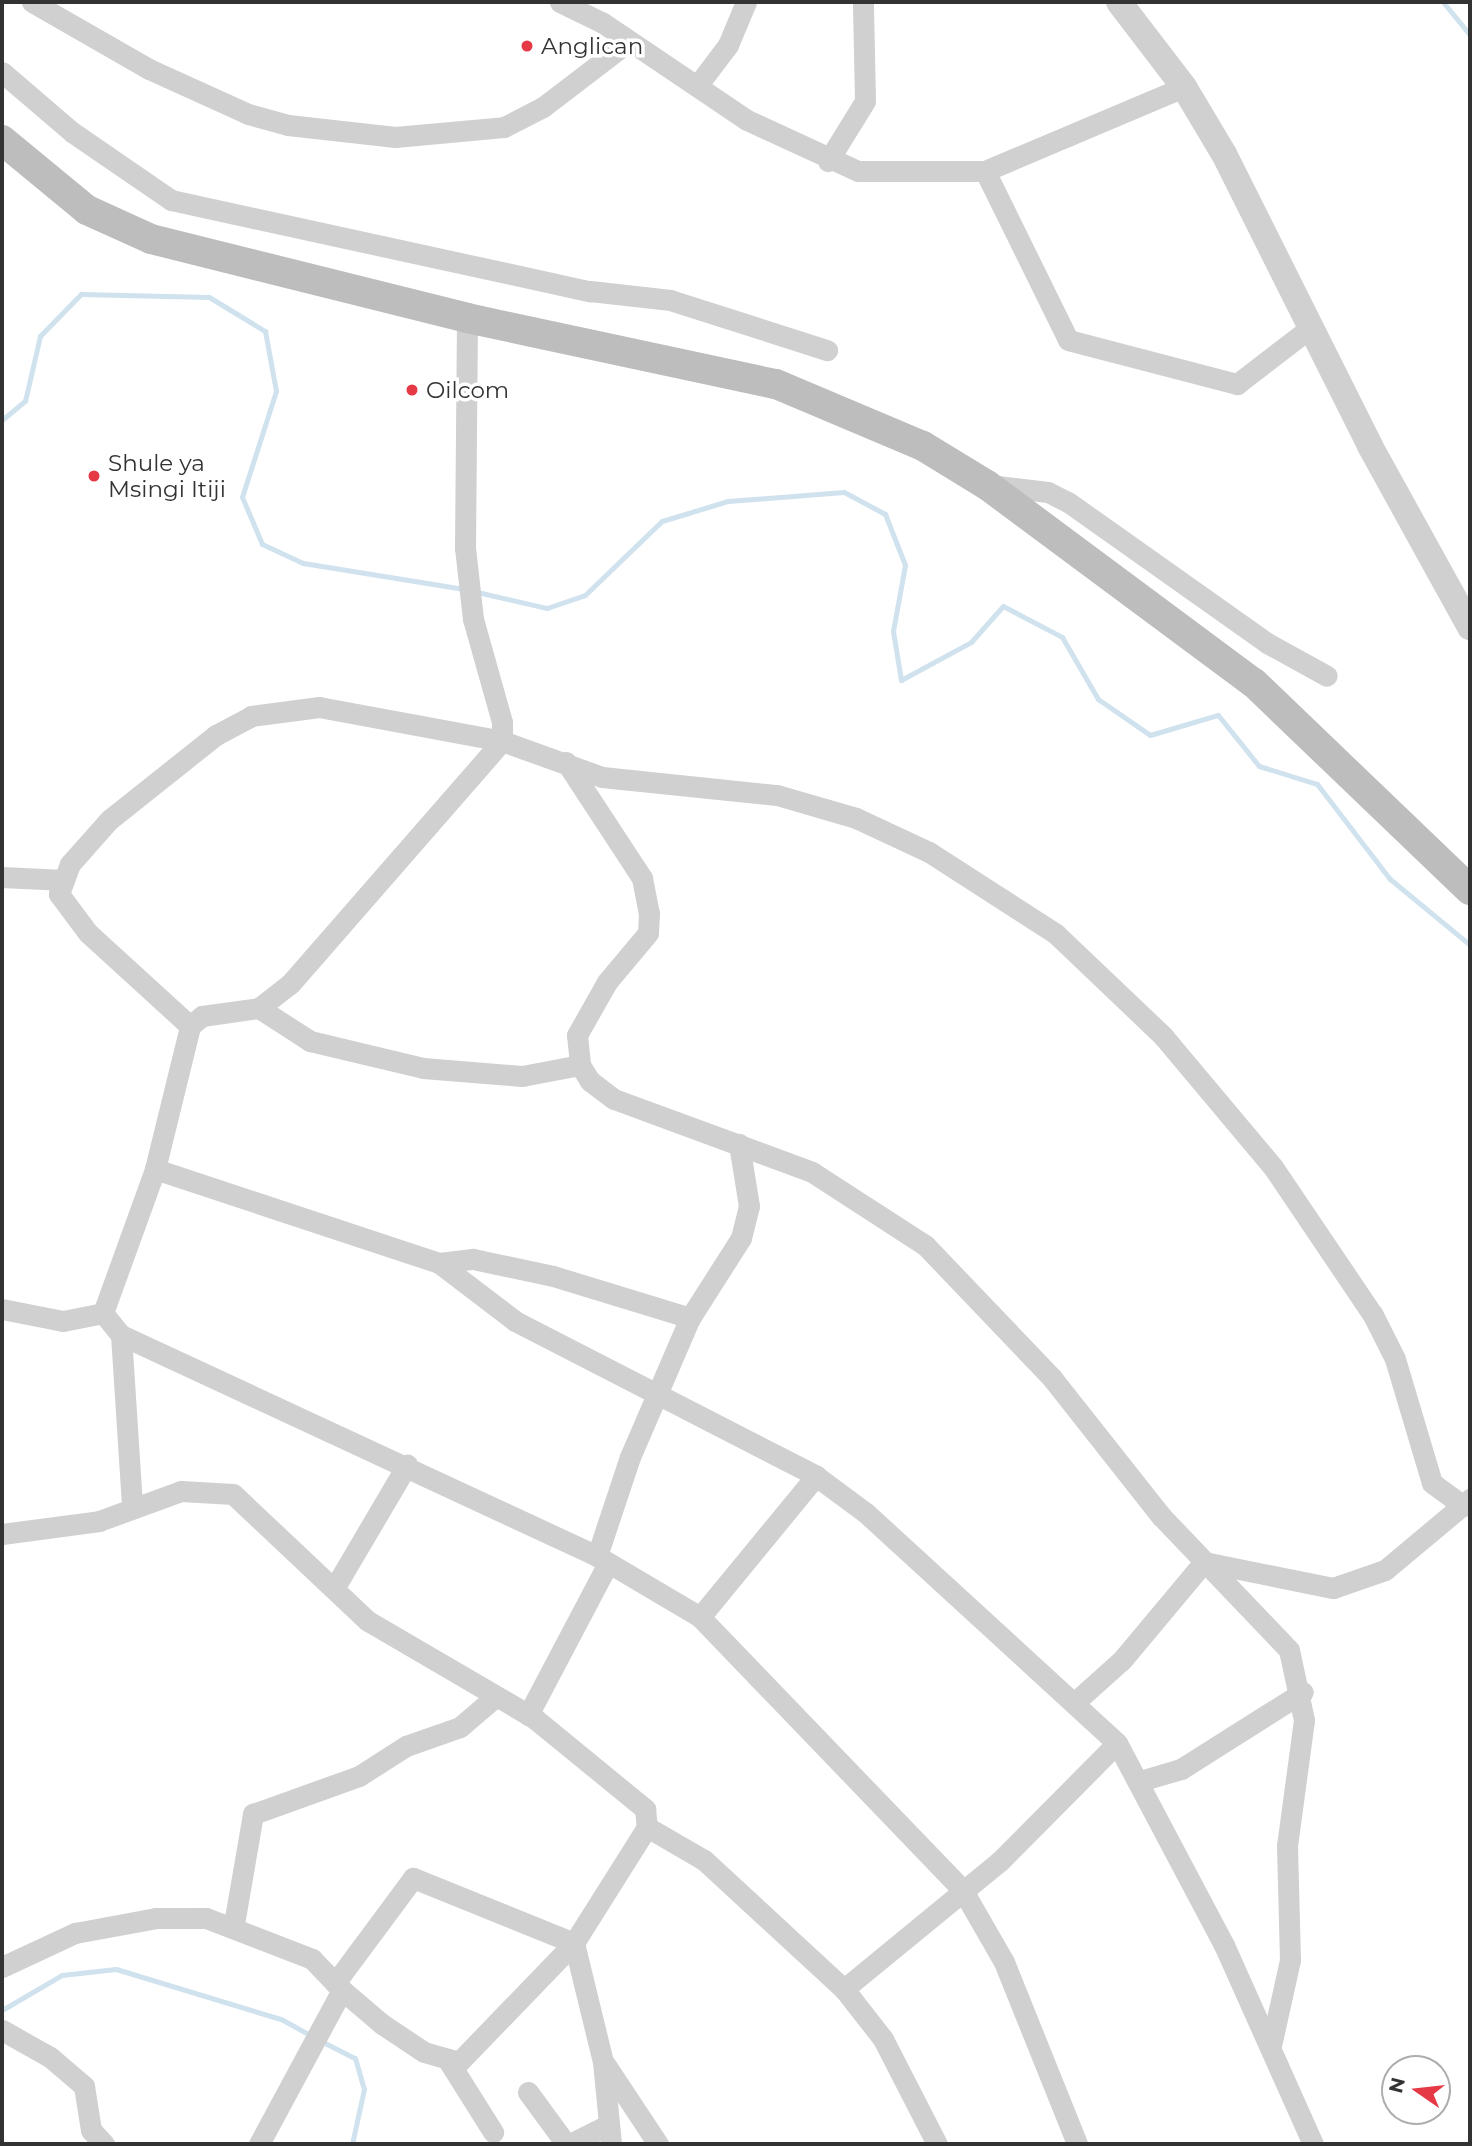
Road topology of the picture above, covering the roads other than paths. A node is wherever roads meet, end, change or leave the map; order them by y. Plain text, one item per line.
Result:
1 (32, 2) edge
2 (560, 2) edge
3 (746, 2) edge
4 (863, 2) edge
5 (1119, 2) edge
6 (628, 42) junction
7 (2, 72) edge
8 (697, 86) junction
9 (1184, 87) junction
10 (2, 140) edge
11 (828, 160) junction
12 (985, 171) junction
13 (467, 318) junction
14 (1310, 328) junction
15 (827, 350) dead end
16 (987, 485) junction
17 (1470, 627) edge
18 (1326, 676) dead end
19 (502, 741) junction
20 (566, 762) junction
21 (2, 877) edge
22 (64, 880) junction
23 (1470, 890) edge
24 (259, 1009) junction
25 (190, 1026) junction
26 (580, 1065) junction
27 (739, 1144) junction
28 (155, 1169) junction
29 (439, 1263) junction
30 (2, 1308) edge
31 (103, 1313) junction
32 (690, 1318) junction
33 (121, 1335) junction
34 (659, 1395) junction
35 (407, 1465) junction
36 (816, 1476) junction
37 (1467, 1503) edge
38 (132, 1504) junction
39 (2, 1534) edge
40 (603, 1560) junction
41 (1204, 1562) junction
42 (335, 1587) junction
43 (699, 1617) junction
44 (1303, 1692) junction
45 (494, 1698) junction
46 (1074, 1703) junction
47 (528, 1715) junction
48 (1117, 1742) junction
49 (1140, 1781) junction
50 (647, 1826) junction
51 (962, 1889) junction
52 (234, 1924) junction
53 (574, 1943) junction
54 (2, 1967) edge
55 (338, 1986) junction
56 (844, 1989) junction
57 (2, 2030) edge
58 (1271, 2046) junction
59 (449, 2062) junction
60 (603, 2062) junction
61 (528, 2092) dead end
62 (493, 2132) dead end
63 (609, 2135) edge
64 (267, 2141) edge
65 (933, 2142) edge
66 (104, 2144) edge
67 (568, 2144) edge
68 (658, 2144) edge
69 (1077, 2144) edge
70 (1313, 2144) edge

1 - 6 street
2 - 6 street
3 - 8 street
4 - 11 street
5 - 9 street
6 - 8 street
7 - 15 street
8 - 11 street
9 - 12 street
9 - 14 street
10 - 13 main road
11 - 12 street
12 - 14 street
13 - 16 main road
13 - 19 street
14 - 17 street
16 - 18 street
16 - 23 main road
19 - 20 street
19 - 22 street
19 - 24 street
20 - 26 street
20 - 37 street
21 - 22 street
22 - 25 street
24 - 25 street
24 - 26 street
25 - 28 street
26 - 27 street
27 - 32 street
27 - 41 street
28 - 29 street
28 - 31 street
29 - 32 street
29 - 34 street
30 - 31 street
31 - 33 street
32 - 34 street
33 - 35 street
33 - 38 street
34 - 36 street
34 - 40 street
35 - 40 street
35 - 42 street
36 - 43 street
36 - 46 street
37 - 41 street
38 - 39 street
38 - 42 street
40 - 43 street
40 - 47 street
41 - 44 street
41 - 46 street
42 - 45 street
43 - 51 street
44 - 49 street
44 - 58 street
45 - 47 street
45 - 52 street
46 - 48 street
47 - 50 street
48 - 49 street
48 - 51 street
49 - 58 street
50 - 53 street
50 - 56 street
51 - 56 street
51 - 69 street
52 - 54 street
52 - 55 street
53 - 55 street
53 - 59 street
53 - 60 street
55 - 59 street
55 - 64 street
56 - 65 street
57 - 66 street
58 - 70 street
59 - 62 street
60 - 63 street
60 - 68 street
61 - 67 street
63 - 67 street

